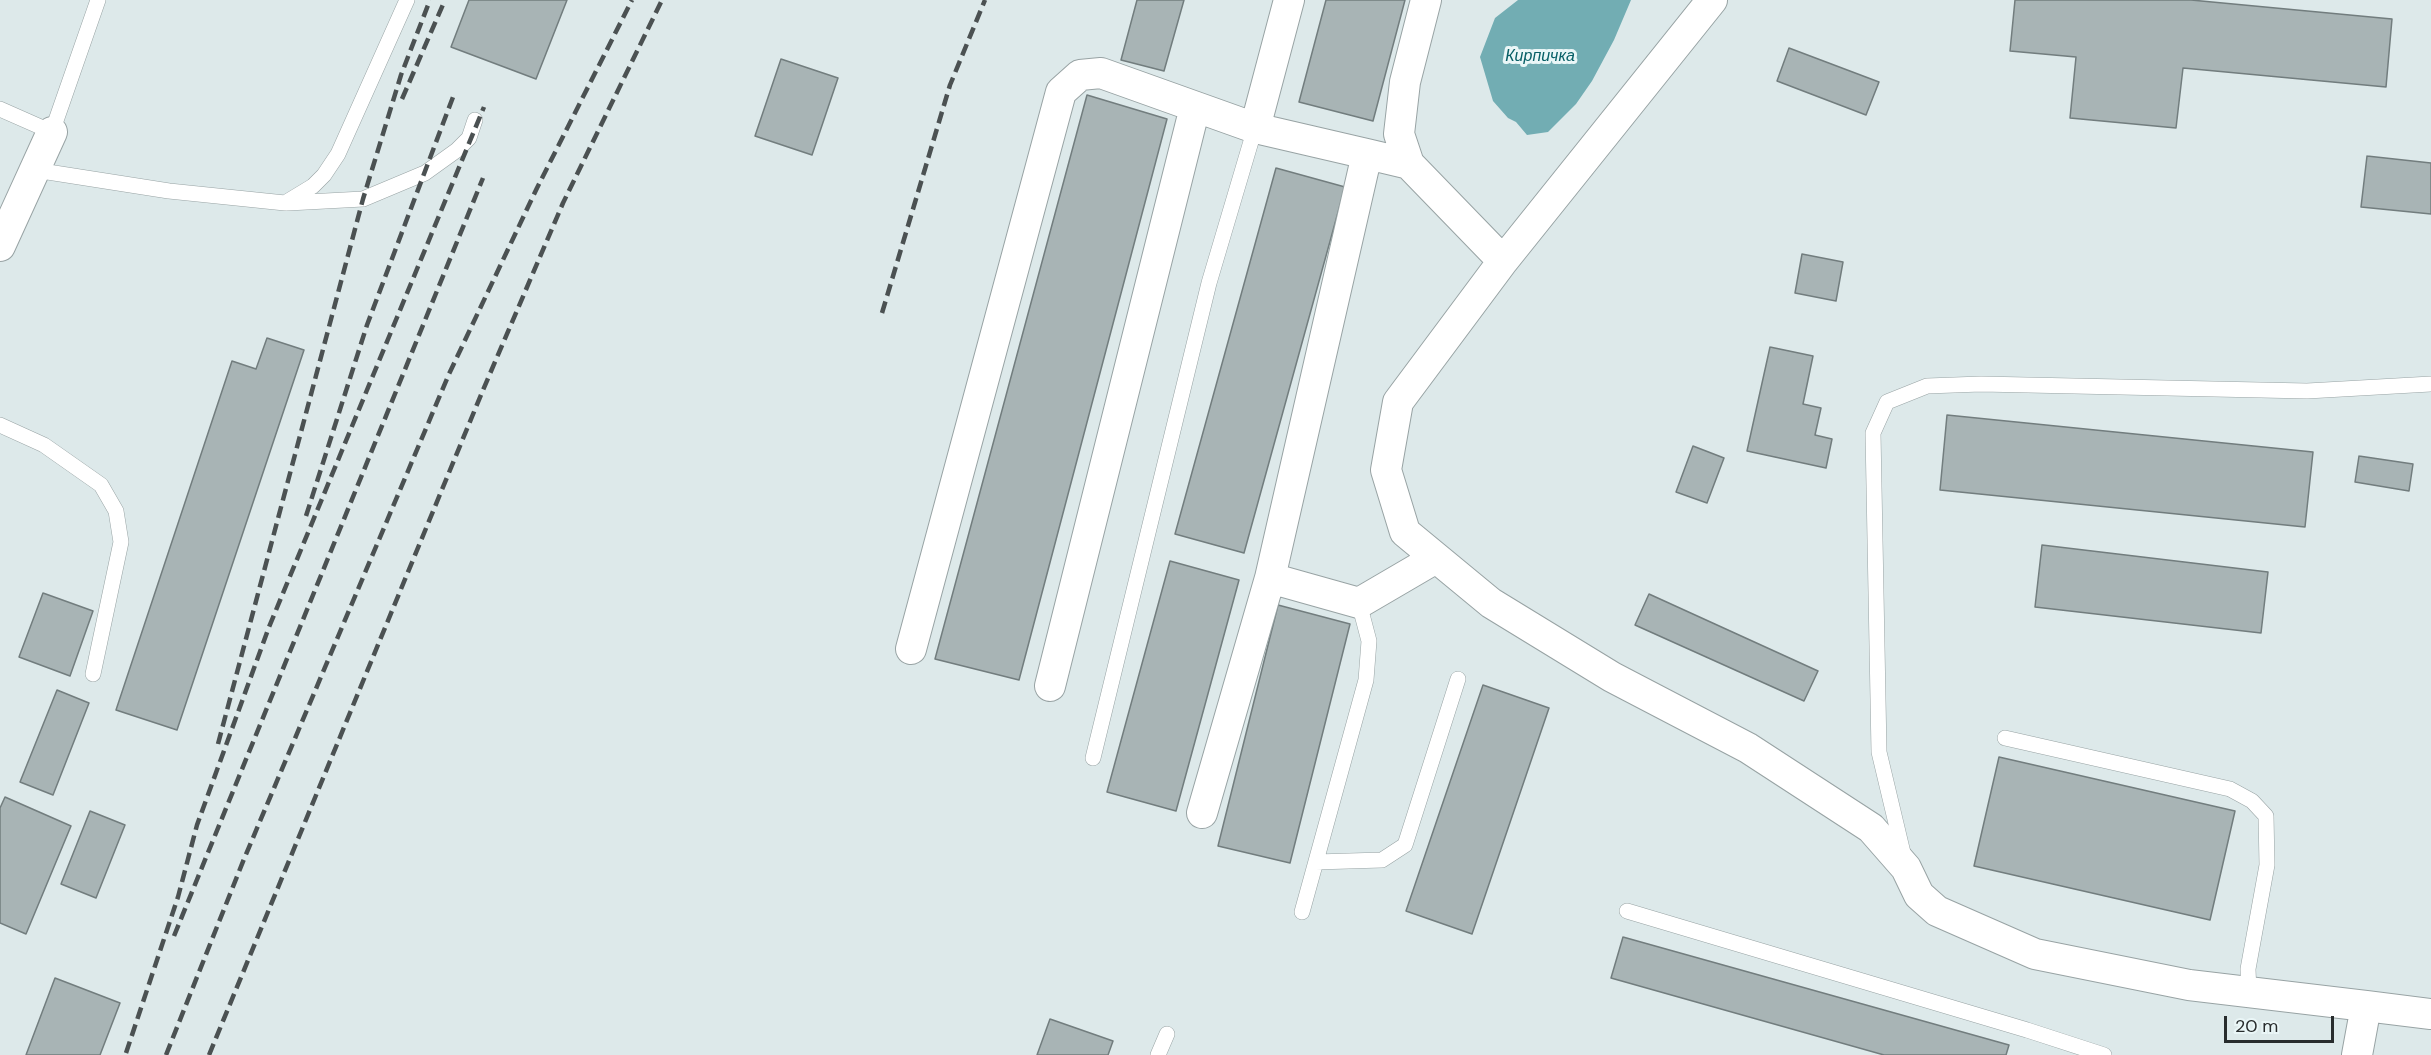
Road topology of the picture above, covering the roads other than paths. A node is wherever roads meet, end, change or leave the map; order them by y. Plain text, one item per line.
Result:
1 (98, 0) edge
2 (407, 0) edge
3 (1289, 0) edge
4 (1426, 0) edge
5 (1712, 0) edge
6 (1195, 107) junction
7 (0, 109) edge
8 (475, 120) dead end
9 (1255, 128) junction
10 (52, 132) junction
11 (1367, 154) junction
12 (1409, 164) junction
13 (35, 170) junction
14 (285, 203) junction
15 (0, 246) edge
16 (1503, 261) junction
17 (2431, 384) edge
18 (0, 425) edge
19 (1436, 558) junction
20 (1270, 578) junction
21 (1359, 603) junction
22 (911, 649) dead end
23 (93, 674) dead end
24 (1458, 679) dead end
25 (1050, 686) dead end
26 (2005, 738) dead end
27 (1093, 758) dead end
28 (1202, 813) dead end
29 (1316, 862) junction
30 (1906, 868) junction
31 (1627, 911) dead end
32 (1302, 912) dead end
33 (2249, 993) junction
34 (2366, 1006) junction
35 (2431, 1014) edge
36 (1167, 1034) dead end
37 (1158, 1055) edge
38 (2104, 1055) edge
39 (2357, 1055) edge

1 - 10 lane
2 - 14 lane
3 - 9 street
4 - 12 street
5 - 16 street
6 - 9 street
6 - 22 street
6 - 25 street
7 - 10 lane
8 - 14 lane
9 - 11 street
9 - 27 lane
10 - 13 street
11 - 12 street
11 - 20 street
12 - 16 street
13 - 14 lane
13 - 15 street
16 - 19 street
17 - 30 lane
18 - 23 lane
19 - 21 street
19 - 30 street
20 - 21 street
20 - 28 street
21 - 29 lane
24 - 29 lane
26 - 33 lane
29 - 32 lane
30 - 33 street
31 - 38 lane
33 - 34 street
34 - 35 street
34 - 39 street
36 - 37 lane

